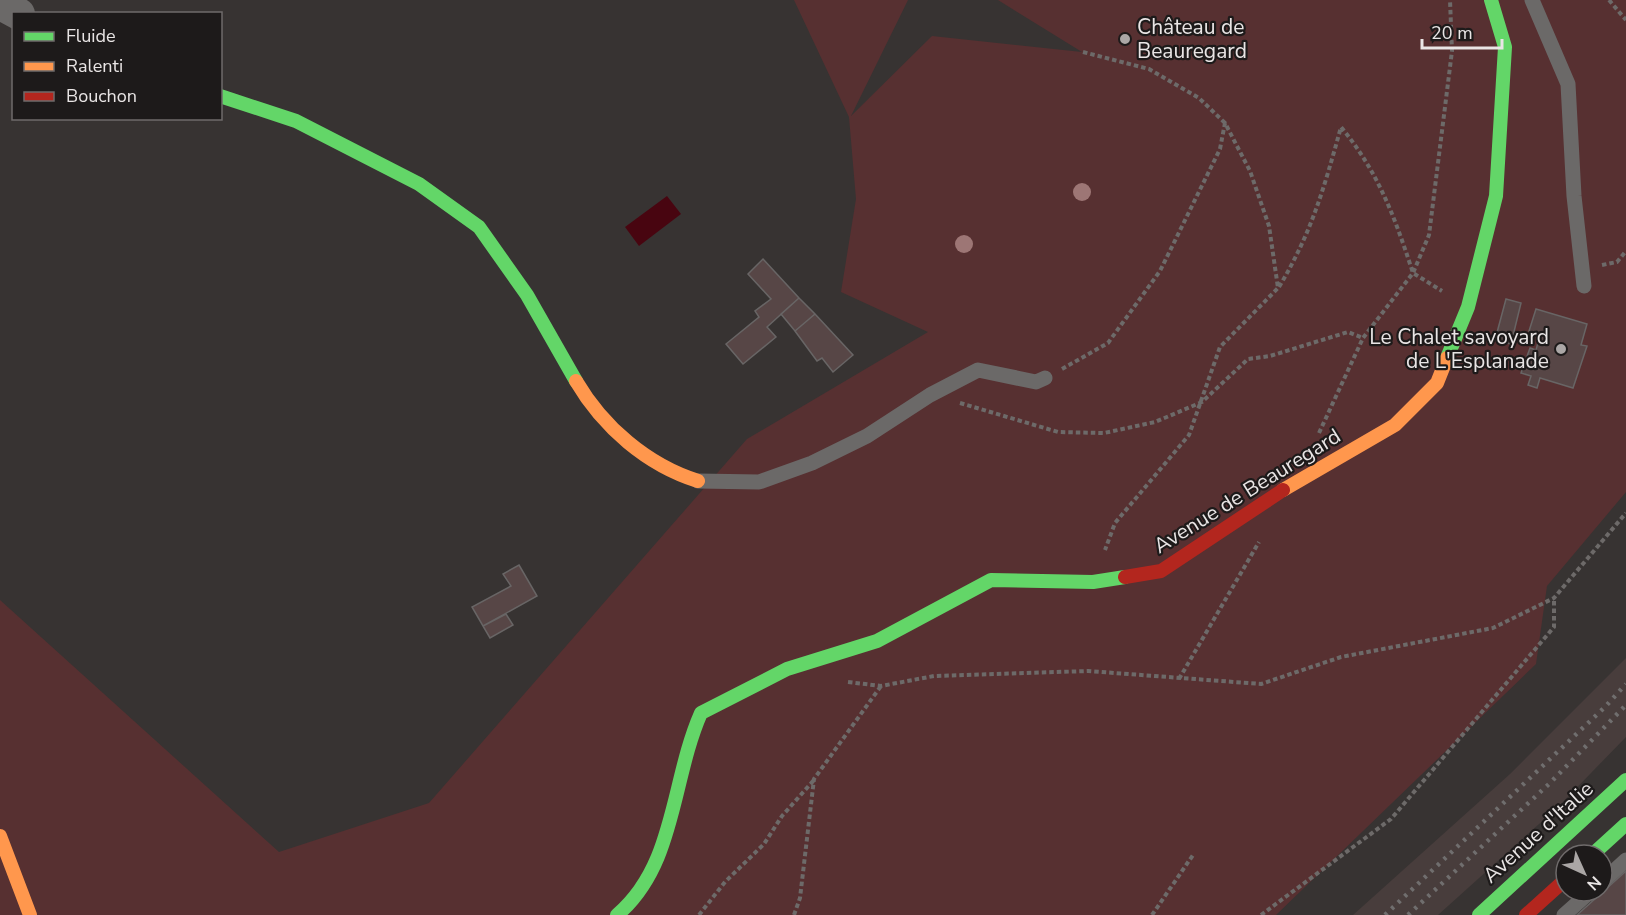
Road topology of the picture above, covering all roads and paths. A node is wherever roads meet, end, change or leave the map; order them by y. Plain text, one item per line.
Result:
1 (1450, 0) edge
2 (1491, 0) edge
3 (1532, 0) edge
4 (1609, 0) edge
5 (0, 4) edge
6 (15, 12) edge
7 (1626, 20) edge
8 (1083, 52) dead end
9 (222, 97) edge
10 (1225, 123) junction
11 (1626, 251) edge
12 (1413, 273) junction
13 (1583, 278) joint
14 (1278, 288) junction
15 (1468, 307) junction
16 (1363, 338) dead end
17 (1045, 378) joint
18 (930, 395) junction
19 (1202, 402) junction
20 (699, 481) joint
21 (1626, 513) edge
22 (1093, 582) junction
23 (1554, 598) junction
24 (837, 680) dead end
25 (881, 686) junction
26 (814, 779) junction
27 (1626, 780) edge
28 (1626, 824) edge
29 (0, 836) edge
30 (1605, 843) edge
31 (1193, 855) dead end
32 (1626, 860) edge
33 (1614, 871) edge
34 (1554, 890) edge
35 (1578, 903) edge
36 (30, 915) edge
37 (617, 915) edge
38 (699, 915) edge
39 (794, 915) edge
40 (1152, 915) edge
41 (1261, 915) edge
42 (1479, 915) edge
43 (1526, 915) edge
44 (1564, 915) edge

1 - 12 path
2 - 15 street, Avenue de Beauregard
3 - 13 lane
4 - 7 path
5 - 6 street
8 - 10 path
9 - 20 street
10 - 14 path
10 - 17 path
11 - 13 path
12 - 14 path
12 - 15 path
14 - 19 path
15 - 22 street, Avenue de Beauregard
16 - 19 path
17 - 18 lane
18 - 19 path
18 - 20 lane
19 - 22 path
21 - 23 path
22 - 37 street, Avenue de Beauregard
23 - 25 path
23 - 41 path
24 - 25 path
25 - 26 path
26 - 38 path
26 - 39 path
27 - 42 street, Avenue d'Italie
28 - 30 street
29 - 36 street
31 - 40 path
32 - 33 lane
34 - 43 street
35 - 44 lane

